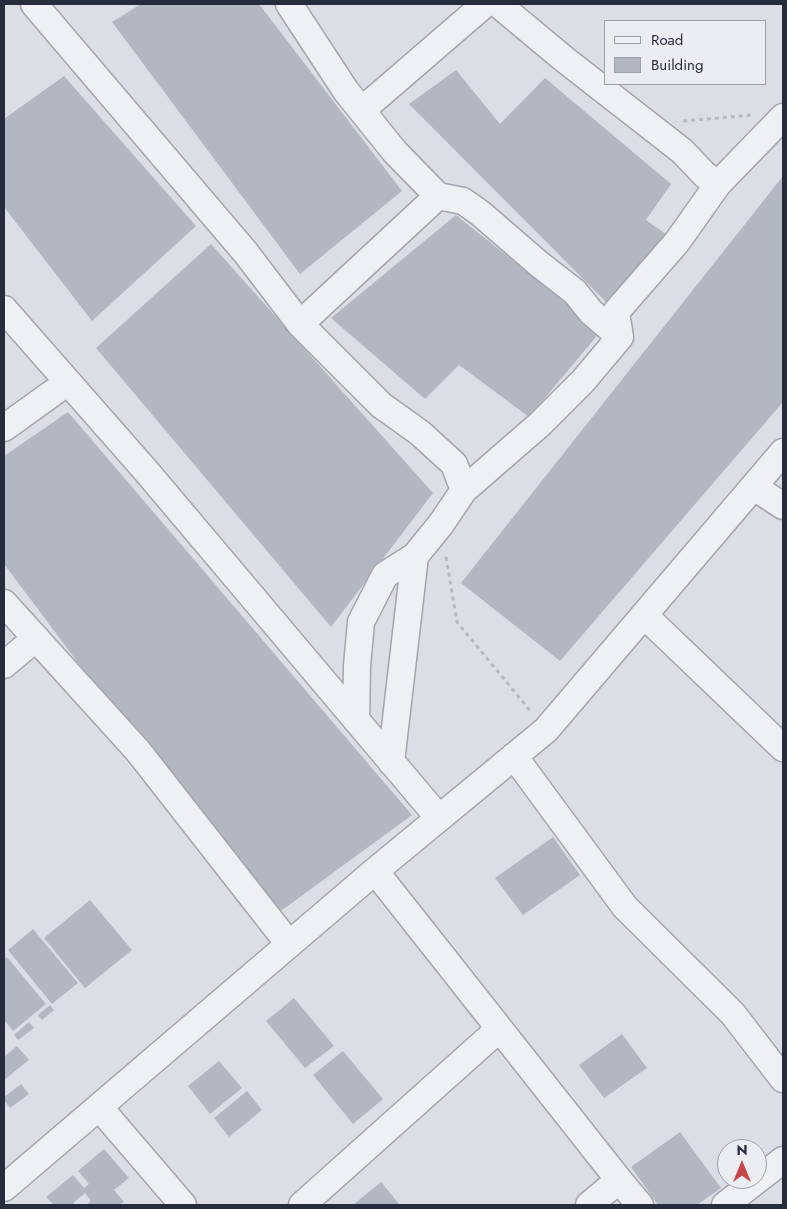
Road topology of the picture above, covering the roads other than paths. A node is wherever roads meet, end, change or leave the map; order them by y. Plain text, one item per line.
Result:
1 (34, 4) edge
2 (289, 4) edge
3 (485, 4) edge
4 (498, 4) edge
5 (362, 110) junction
6 (783, 117) edge
7 (718, 184) junction
8 (438, 196) junction
9 (4, 309) edge
10 (300, 324) junction
11 (620, 337) junction
12 (68, 382) junction
13 (4, 428) edge
14 (783, 452) edge
15 (754, 487) junction
16 (464, 490) junction
17 (783, 506) edge
18 (415, 556) junction
19 (4, 603) edge
20 (644, 615) junction
21 (36, 638) junction
22 (4, 665) edge
23 (356, 720) junction
24 (783, 748) edge
25 (514, 756) junction
26 (391, 762) junction
27 (439, 818) junction
28 (375, 871) junction
29 (289, 944) junction
30 (499, 1029) junction
31 (780, 1067) edge
32 (99, 1107) junction
33 (783, 1160) edge
34 (618, 1180) junction
35 (4, 1188) edge
36 (183, 1205) edge
37 (302, 1205) edge
38 (590, 1205) edge
39 (640, 1205) edge
40 (726, 1205) edge

1 - 10 street
2 - 5 street
3 - 5 street
4 - 7 street
5 - 8 street
6 - 7 street
7 - 11 street
8 - 10 street
8 - 11 street
9 - 12 street
10 - 16 street
11 - 16 street
12 - 13 street
12 - 23 street
14 - 15 street
15 - 17 street
15 - 20 street
16 - 18 street
18 - 23 street
18 - 26 street
19 - 21 street
20 - 24 street
20 - 25 street
21 - 22 street
21 - 29 street
23 - 26 street
25 - 27 street
25 - 31 street
26 - 27 street
27 - 28 street
28 - 29 street
28 - 30 street
29 - 32 street
30 - 34 street
30 - 37 street
32 - 35 street
32 - 36 street
33 - 40 street
34 - 38 street
34 - 39 street

